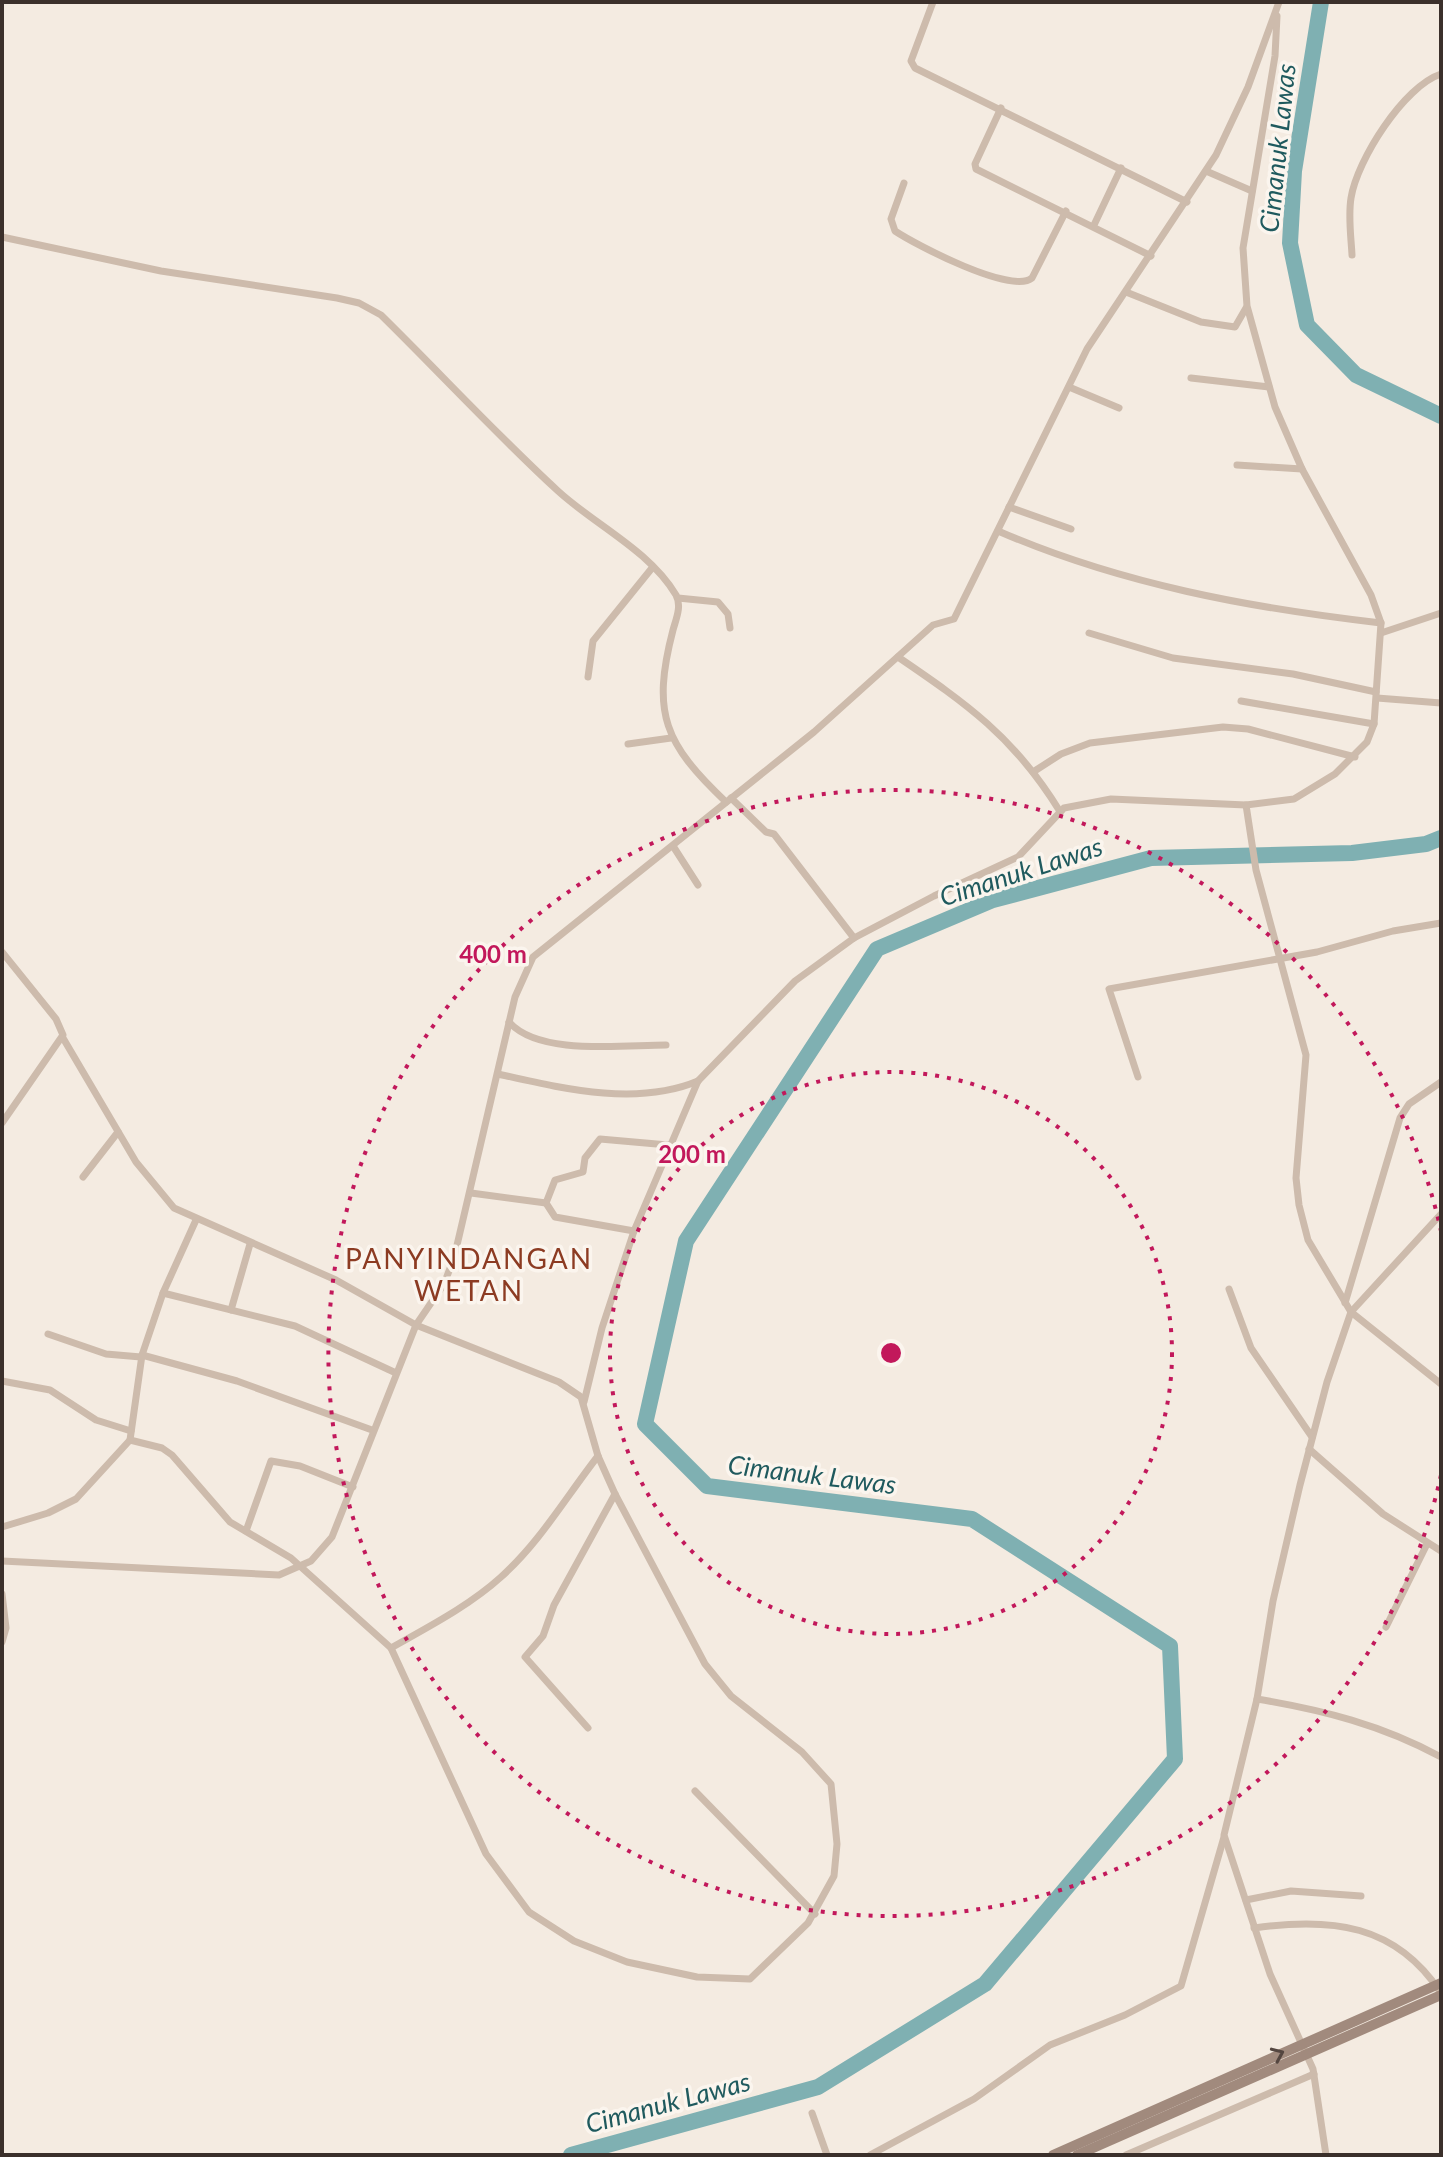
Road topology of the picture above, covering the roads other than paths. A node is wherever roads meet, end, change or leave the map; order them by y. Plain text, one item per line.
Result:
1 (933, 2) edge
2 (1278, 6) edge
3 (1441, 74) edge
4 (1001, 108) junction
5 (1121, 168) junction
6 (1206, 171) junction
7 (904, 183) dead end
8 (1252, 191) junction
9 (1187, 202) junction
10 (1066, 211) junction
11 (1094, 225) junction
12 (2, 237) edge
13 (1352, 255) dead end
14 (1151, 256) junction
15 (1126, 292) junction
16 (1247, 306) junction
17 (1191, 378) dead end
18 (1069, 387) junction
19 (1269, 387) junction
20 (1119, 408) dead end
21 (1237, 465) dead end
22 (1302, 469) junction
23 (1009, 507) junction
24 (1071, 529) dead end
25 (998, 531) junction
26 (652, 568) junction
27 (678, 598) junction
28 (1441, 613) edge
29 (1381, 623) junction
30 (730, 628) dead end
31 (1089, 633) dead end
32 (1381, 633) junction
33 (898, 657) junction
34 (588, 677) dead end
35 (1377, 695) junction
36 (1241, 701) dead end
37 (1441, 703) edge
38 (1374, 724) junction
39 (671, 738) junction
40 (628, 744) dead end
41 (1355, 757) junction
42 (1033, 772) junction
43 (728, 800) junction
44 (1246, 805) junction
45 (1059, 810) junction
46 (673, 846) junction
47 (698, 885) dead end
48 (1441, 923) edge
49 (854, 938) junction
50 (2, 952) edge
51 (1280, 958) junction
52 (509, 1022) junction
53 (63, 1038) junction
54 (666, 1045) dead end
55 (498, 1074) junction
56 (1138, 1077) dead end
57 (698, 1081) junction
58 (1441, 1082) edge
59 (2, 1123) edge
60 (118, 1132) junction
61 (668, 1145) junction
62 (83, 1177) dead end
63 (471, 1193) junction
64 (546, 1203) junction
65 (1441, 1214) edge
66 (196, 1220) junction
67 (634, 1231) junction
68 (250, 1244) junction
69 (1229, 1289) dead end
70 (163, 1293) junction
71 (1345, 1303) junction
72 (231, 1310) junction
73 (1351, 1312) junction
74 (416, 1325) junction
75 (48, 1334) dead end
76 (141, 1356) junction
77 (396, 1373) junction
78 (2, 1381) edge
79 (1441, 1384) edge
80 (584, 1402) junction
81 (372, 1430) junction
82 (131, 1435) junction
83 (1312, 1437) junction
84 (1309, 1449) junction
85 (598, 1456) junction
86 (353, 1487) junction
87 (615, 1494) junction
88 (2, 1527) edge
89 (246, 1531) junction
90 (1427, 1544) junction
91 (1441, 1551) edge
92 (2, 1561) edge
93 (306, 1573) junction
94 (2, 1594) edge
95 (1386, 1627) dead end
96 (2, 1642) edge
97 (391, 1648) junction
98 (1257, 1699) junction
99 (588, 1728) dead end
100 (1441, 1757) edge
101 (695, 1791) dead end
102 (1224, 1835) junction
103 (1361, 1896) dead end
104 (1246, 1900) junction
105 (815, 1914) junction
106 (1254, 1928) junction
107 (1437, 1986) edge
108 (1305, 2046) junction
109 (1314, 2071) junction
110 (1233, 2080) junction
111 (1243, 2102) junction
112 (1162, 2111) junction
113 (812, 2113) dead end
114 (827, 2155) edge
115 (870, 2155) edge
116 (1055, 2155) edge
117 (1077, 2155) edge
118 (1126, 2155) edge
119 (1326, 2155) edge

1 - 4 street
2 - 6 street
2 - 8 street
3 - 13 street
4 - 5 street
4 - 10 street
5 - 9 street
5 - 11 street
6 - 8 street
6 - 9 street
7 - 10 street
8 - 16 street
9 - 14 street
10 - 11 street
11 - 14 street
12 - 26 street
14 - 15 street
15 - 16 street
15 - 18 street
16 - 19 street
17 - 19 street
18 - 20 street
18 - 23 street
19 - 22 street
21 - 22 street
22 - 29 street
23 - 24 street
23 - 25 street
25 - 29 street
25 - 33 street
26 - 27 street
26 - 34 street
27 - 30 street
27 - 39 street
28 - 32 street
29 - 32 street
31 - 35 street
32 - 35 street
33 - 42 street
33 - 43 street
35 - 37 street
35 - 38 street
36 - 38 street
38 - 41 street
39 - 40 street
39 - 43 street
41 - 42 street
41 - 44 street
42 - 45 street
43 - 46 street
43 - 49 street
44 - 45 street
44 - 51 street
45 - 49 street
46 - 47 street
46 - 52 street
48 - 51 street
49 - 57 street
50 - 53 street
51 - 56 street
51 - 71 street
52 - 54 street
52 - 55 street
53 - 59 street
53 - 60 street
55 - 57 street
55 - 63 street
57 - 61 street
58 - 71 street
60 - 62 street
60 - 66 street
61 - 64 street
61 - 67 street
63 - 64 street
63 - 74 street
64 - 67 street
65 - 73 street
66 - 68 street
66 - 70 street
67 - 80 street
68 - 72 street
68 - 74 street
69 - 83 street
70 - 72 street
70 - 76 street
71 - 73 street
72 - 77 street
73 - 79 street
73 - 83 street
74 - 77 street
74 - 80 street
75 - 76 street
76 - 81 street
76 - 82 street
77 - 81 street
78 - 82 street
80 - 85 street
81 - 86 street
82 - 88 street
82 - 89 street
83 - 84 street
84 - 90 street
84 - 98 street
85 - 87 street
85 - 97 street
86 - 89 street
86 - 93 street
87 - 99 street
87 - 105 street
89 - 93 street
90 - 91 street
90 - 95 street
92 - 93 street
93 - 97 street
94 - 96 street
97 - 105 street
98 - 100 street
98 - 102 street
101 - 105 street
102 - 104 street
102 - 115 street
103 - 104 street
104 - 106 street
106 - 107 street
106 - 108 street
107 - 108 main road
108 - 109 street
108 - 110 main road
109 - 111 street
109 - 119 street
110 - 111 street
110 - 112 main road
111 - 118 street
112 - 116 main road
112 - 117 main road
113 - 114 street

